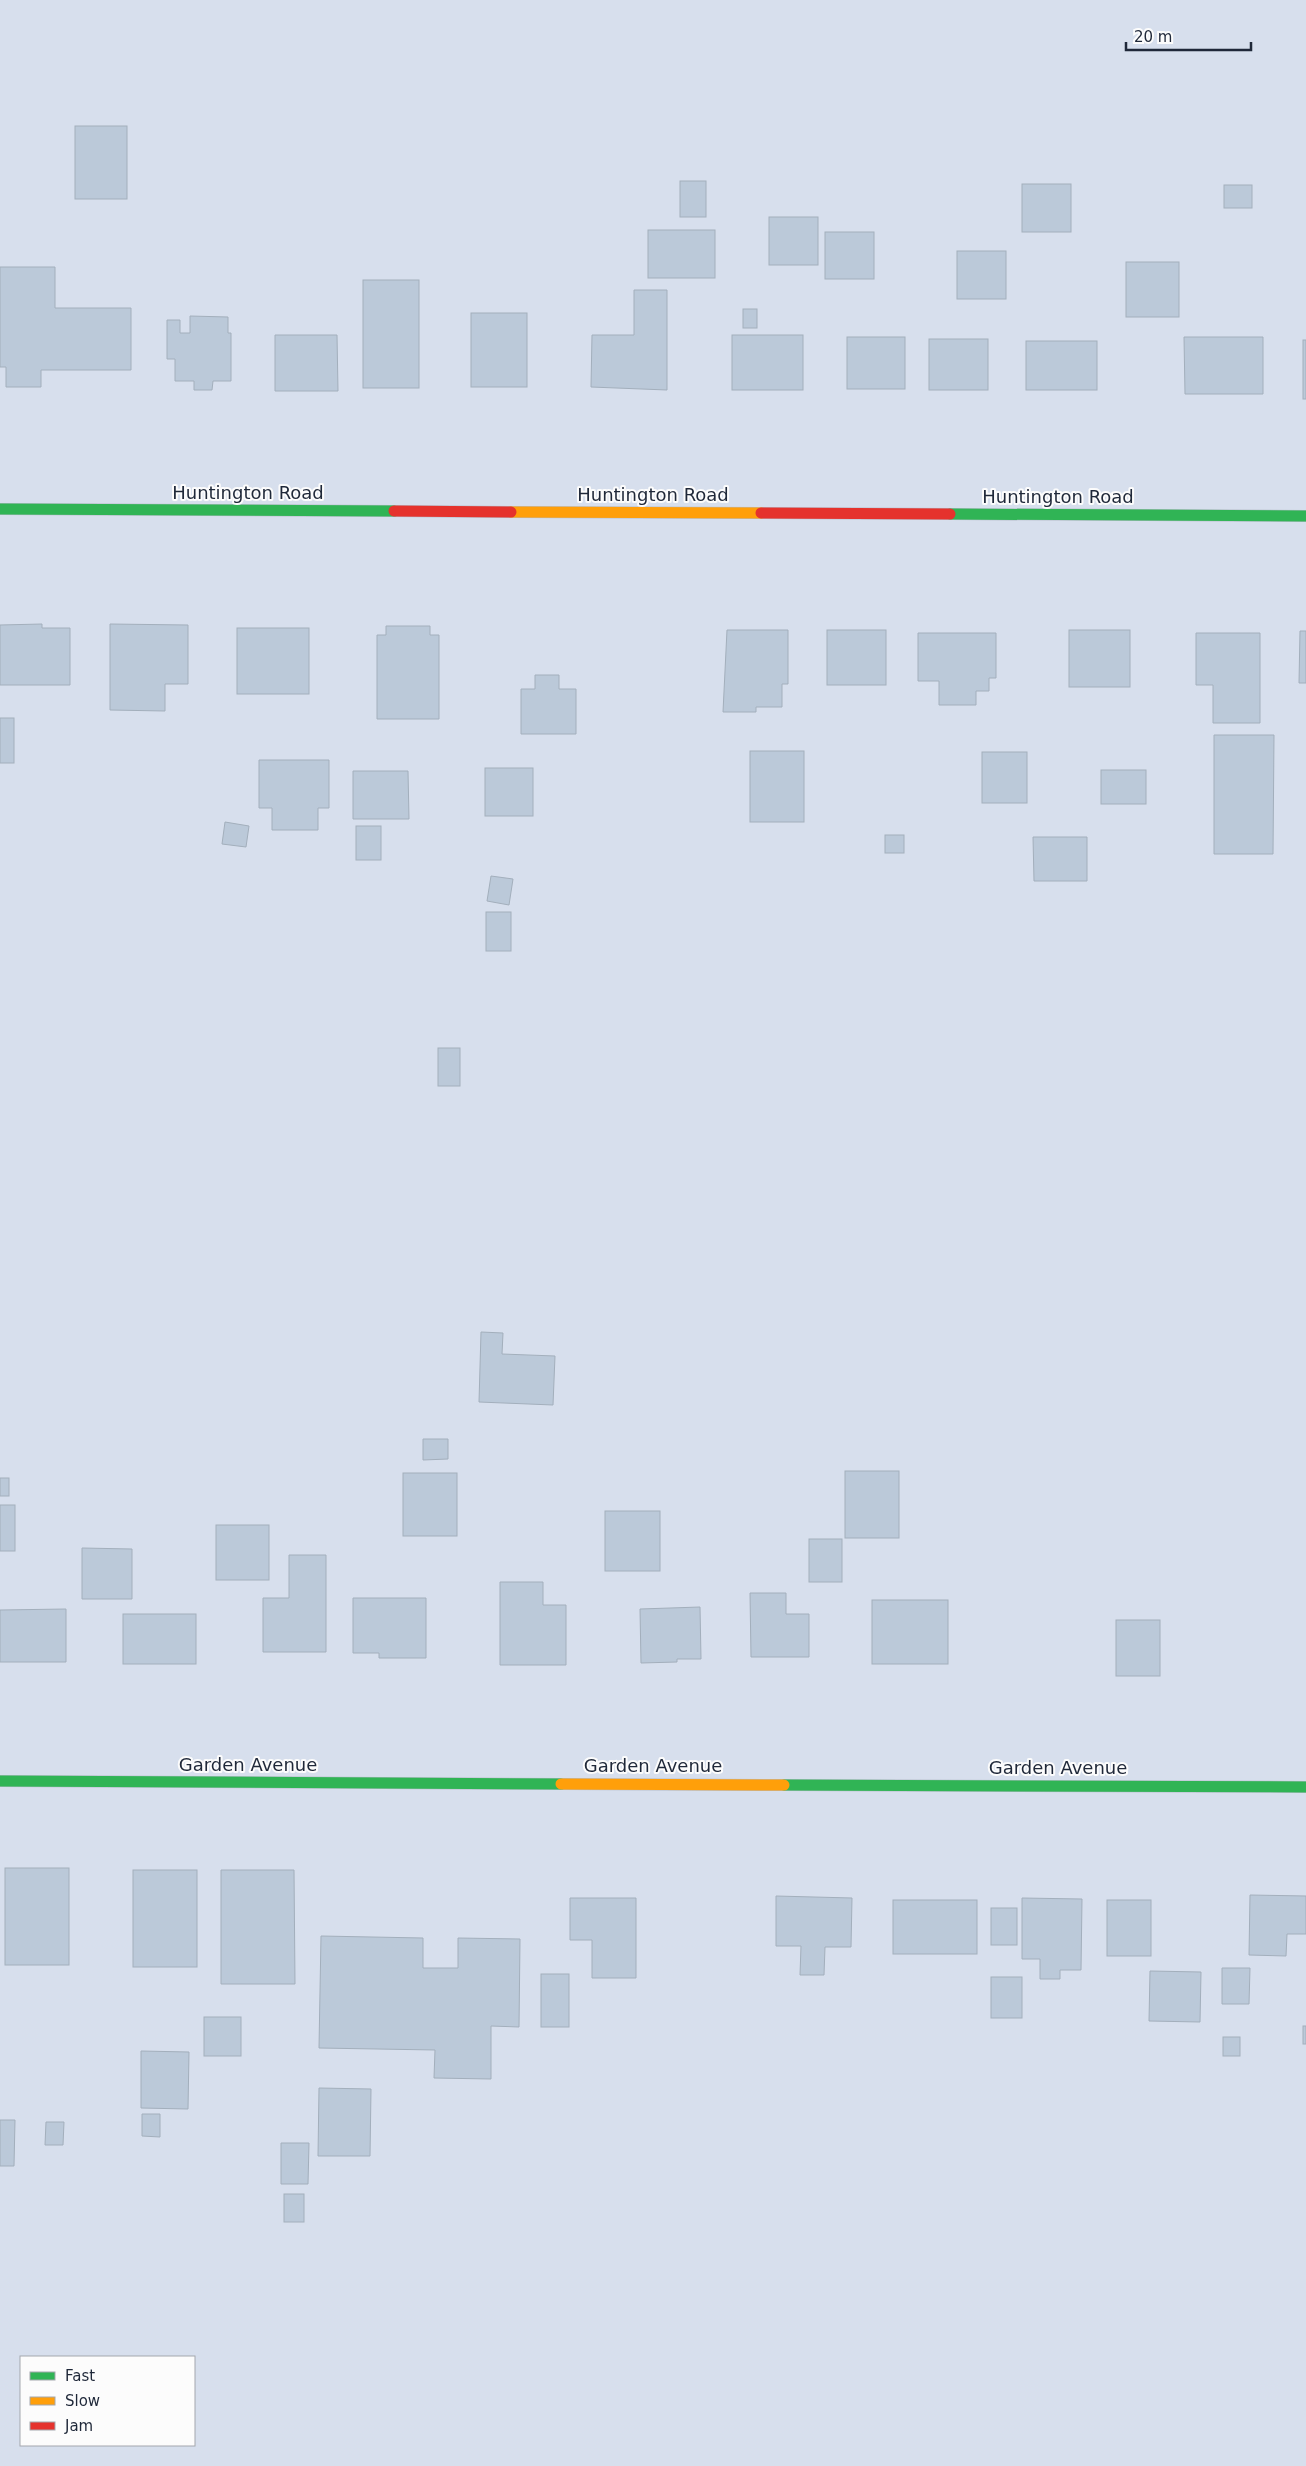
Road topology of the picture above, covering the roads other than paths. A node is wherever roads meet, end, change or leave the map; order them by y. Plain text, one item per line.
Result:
1 (0, 509) edge
2 (1306, 516) edge
3 (0, 1781) edge
4 (1306, 1787) edge

1 - 2 street, Huntington Road
3 - 4 street, Garden Avenue

